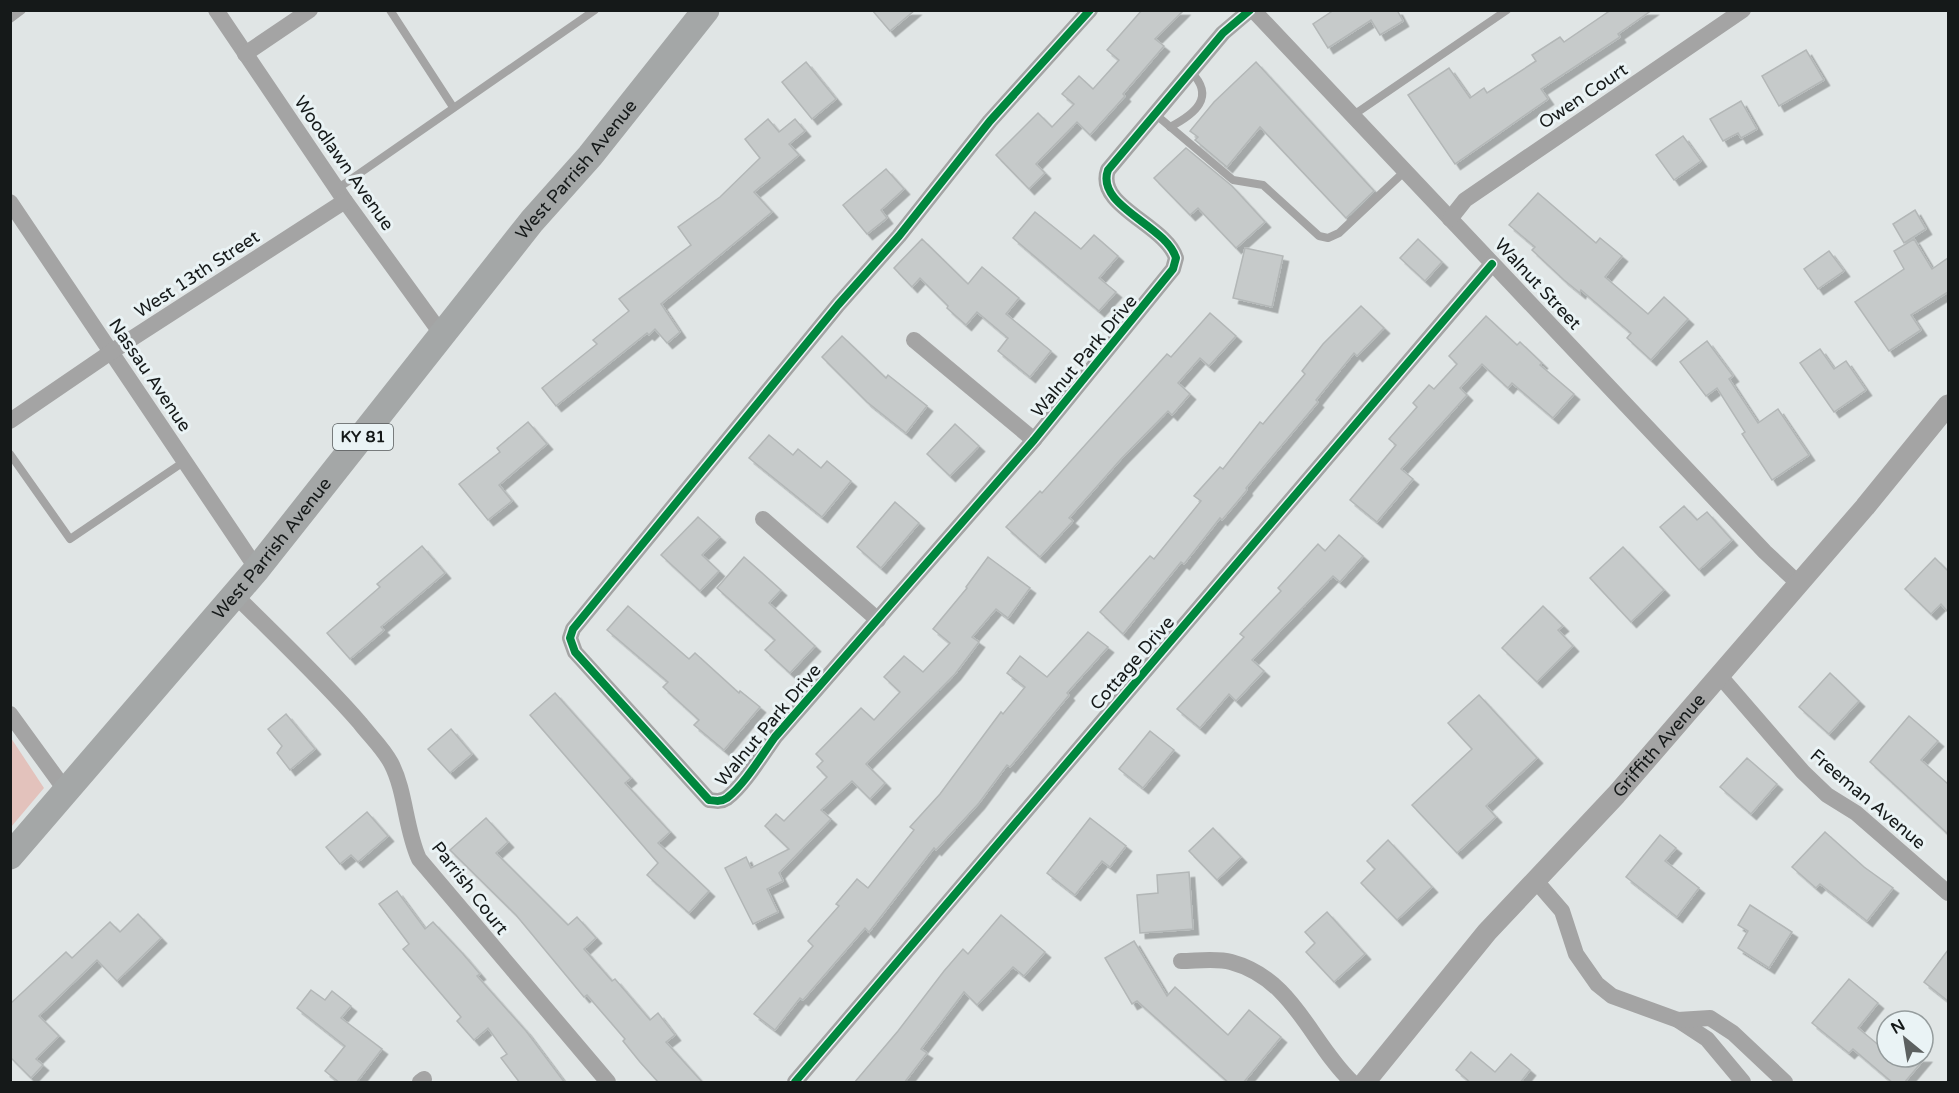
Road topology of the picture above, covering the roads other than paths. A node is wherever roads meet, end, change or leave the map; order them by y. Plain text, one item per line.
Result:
1 (22, 10) edge
2 (216, 10) edge
3 (310, 10) edge
4 (390, 10) edge
5 (595, 10) edge
6 (1090, 10) edge
7 (1251, 10) edge
8 (1507, 10) edge
9 (1743, 10) edge
10 (701, 12) edge
11 (10, 19) edge
12 (245, 54) junction
13 (1191, 72) junction
14 (453, 107) junction
15 (1155, 114) junction
16 (1352, 116) junction
17 (1170, 126) junction
18 (1405, 171) junction
19 (341, 195) junction
20 (10, 201) edge
21 (1450, 219) junction
22 (1492, 264) junction
23 (443, 336) junction
24 (914, 340) dead end
25 (111, 351) junction
26 (1948, 405) edge
27 (10, 421) edge
28 (1034, 440) junction
29 (10, 454) edge
30 (185, 461) junction
31 (763, 519) dead end
32 (257, 570) junction
33 (1798, 583) junction
34 (236, 596) junction
35 (879, 620) junction
36 (1719, 675) junction
37 (10, 714) edge
38 (66, 791) junction
39 (10, 856) edge
40 (1536, 881) junction
41 (1948, 893) edge
42 (1181, 961) dead end
43 (1677, 1020) junction
44 (608, 1083) edge
45 (795, 1083) edge
46 (1352, 1083) edge
47 (1365, 1083) edge
48 (1743, 1083) edge
49 (1785, 1083) edge

1 - 11 lane
2 - 12 street, Woodlawn Avenue
3 - 12 street
4 - 14 lane
5 - 14 lane
6 - 35 street, Walnut Park Drive
7 - 13 street, Walnut Park Drive
7 - 16 street, Walnut Street
8 - 16 lane
9 - 21 street, Owen Court
10 - 23 main road, West Parrish Avenue / KY 81
12 - 19 street, Woodlawn Avenue
13 - 15 street, Walnut Park Drive
13 - 17 lane
14 - 19 lane
15 - 17 lane
15 - 28 street, Walnut Park Drive
16 - 18 street, Walnut Street
17 - 18 lane
18 - 21 street, Walnut Street
19 - 23 street, Woodlawn Avenue
19 - 25 street, West 13th Street
20 - 25 street, Nassau Avenue
21 - 22 street, Walnut Street
22 - 33 street, Walnut Street
22 - 45 street, Cottage Drive
23 - 32 main road, West Parrish Avenue / KY 81
24 - 28 street
25 - 27 street, West 13th Street
25 - 30 street, Nassau Avenue
26 - 33 street, Griffith Avenue
28 - 35 street, Walnut Park Drive
29 - 30 lane
30 - 32 street, Nassau Avenue
31 - 35 street
32 - 34 main road, West Parrish Avenue / KY 81
33 - 36 street, Griffith Avenue
34 - 38 main road, West Parrish Avenue / KY 81
34 - 44 street, Parrish Court
36 - 40 street, Griffith Avenue
36 - 41 street, Freeman Avenue
37 - 38 street
38 - 39 main road, West Parrish Avenue / KY 81
40 - 43 street
40 - 47 street, Griffith Avenue
42 - 46 street
43 - 48 street
43 - 49 street

